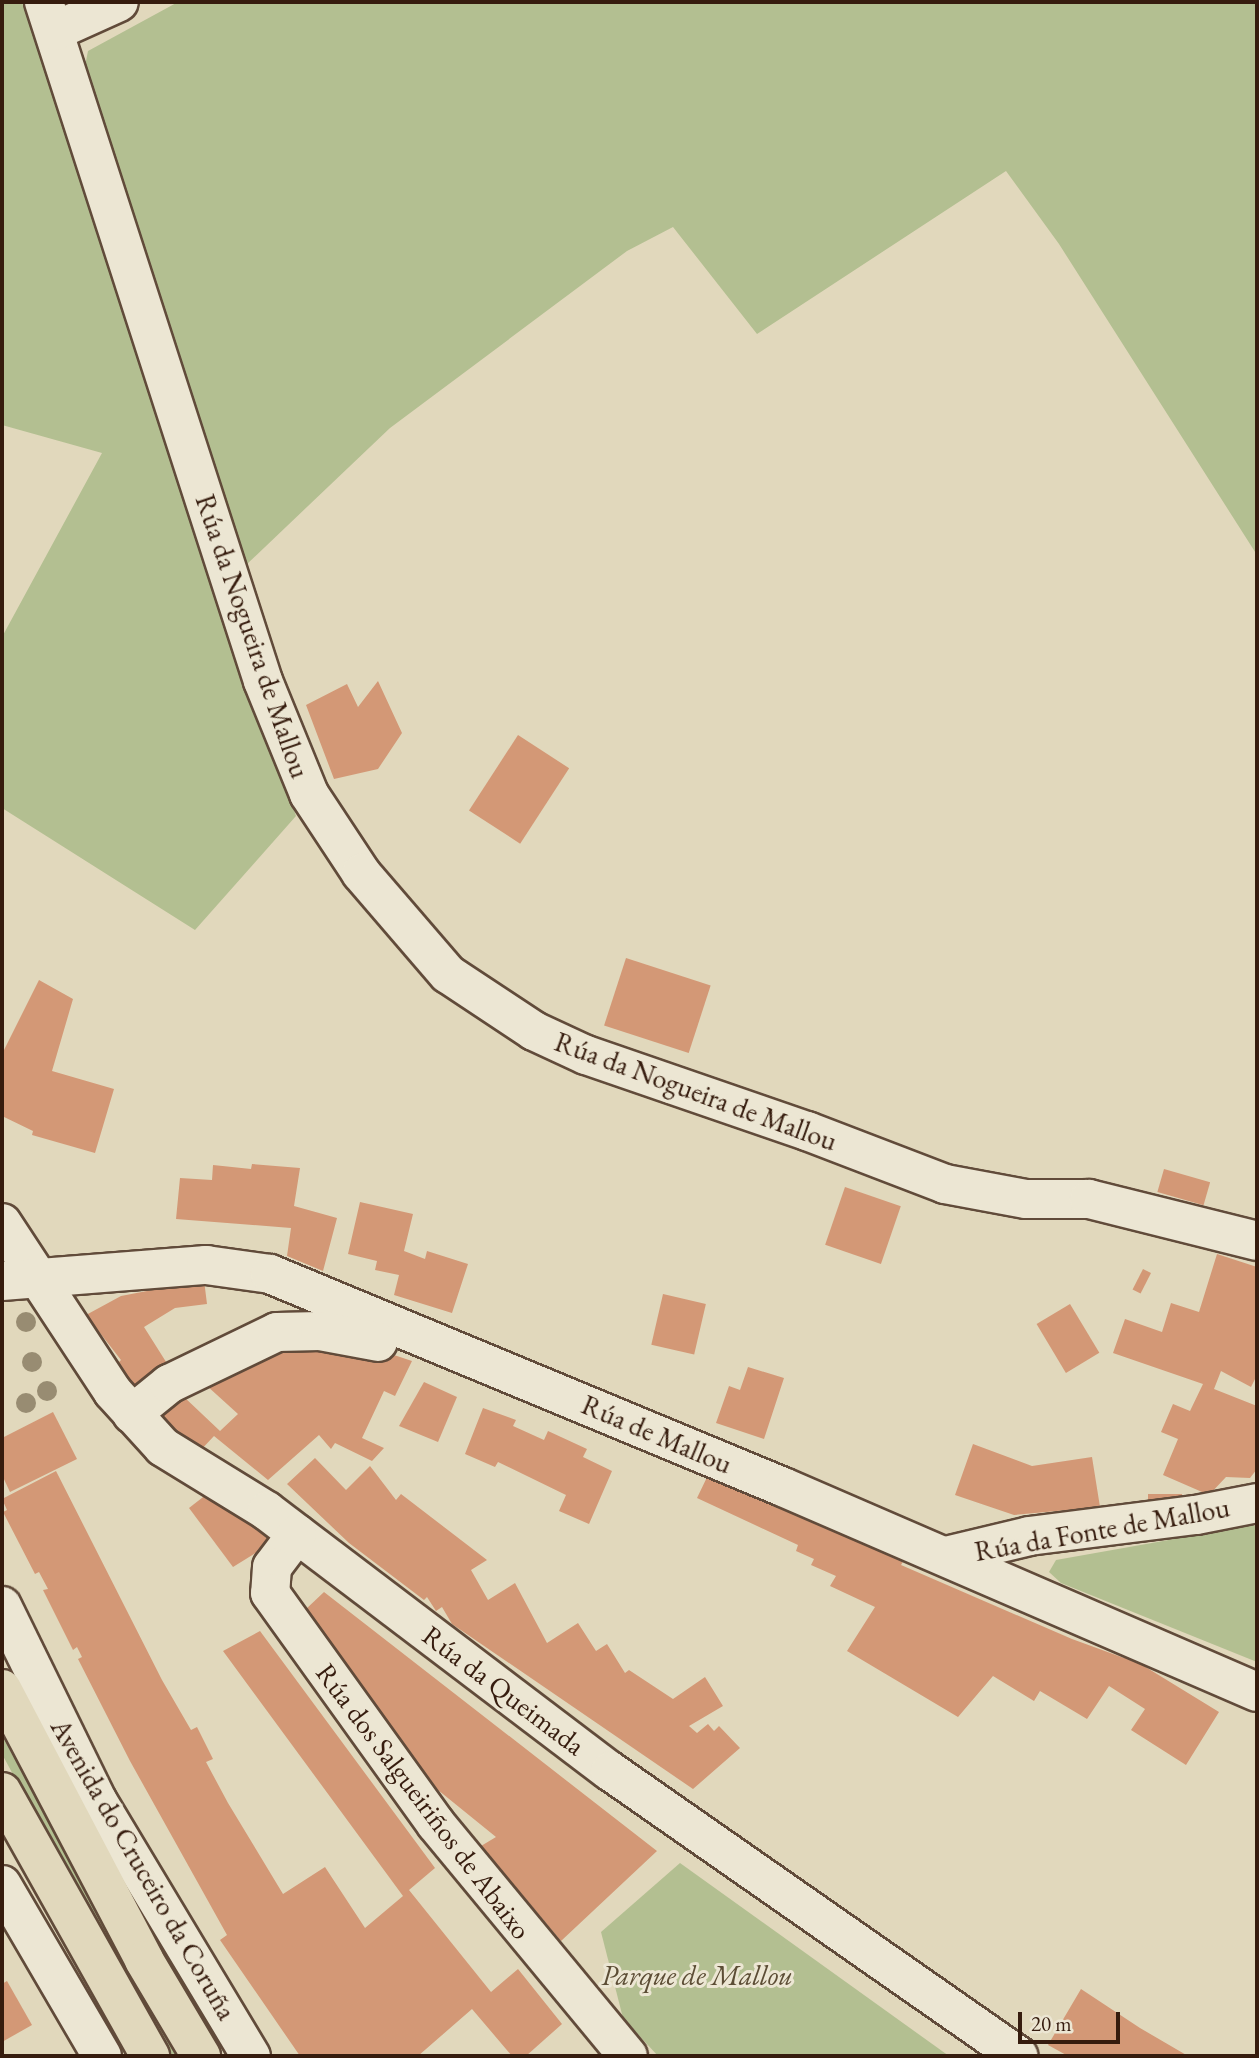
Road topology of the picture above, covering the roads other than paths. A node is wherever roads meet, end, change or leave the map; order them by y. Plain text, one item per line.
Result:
1 (119, 2) edge
2 (49, 16) edge
3 (2, 1223) edge
4 (1257, 1241) edge
5 (19, 1279) edge
6 (379, 1342) dead end
7 (132, 1414) junction
8 (1257, 1503) edge
9 (297, 1534) junction
10 (946, 1556) junction
11 (2, 1606) edge
12 (2, 1689) edge
13 (1257, 1692) edge
14 (2, 1792) edge
15 (2, 1885) edge
16 (102, 2056) edge
17 (150, 2056) edge
18 (201, 2056) edge
19 (251, 2056) edge
20 (628, 2056) edge
21 (1018, 2056) edge

1 - 2 street
2 - 4 street, Rúa da Nogueira de Mallou
3 - 5 street
5 - 7 street, Rúa da Queimada
5 - 10 street, Rúa de Mallou
6 - 7 street
7 - 9 street, Rúa da Queimada
8 - 10 street, Rúa da Fonte de Mallou
9 - 20 street, Rúa dos Salgueiriños de Abaixo
9 - 21 street, Rúa da Queimada
10 - 13 street, Rúa de Mallou
11 - 19 street, Avenida do Cruceiro da Coruña
12 - 18 main road, Avenida do Cruceiro da Coruña
14 - 17 main road
15 - 16 street

